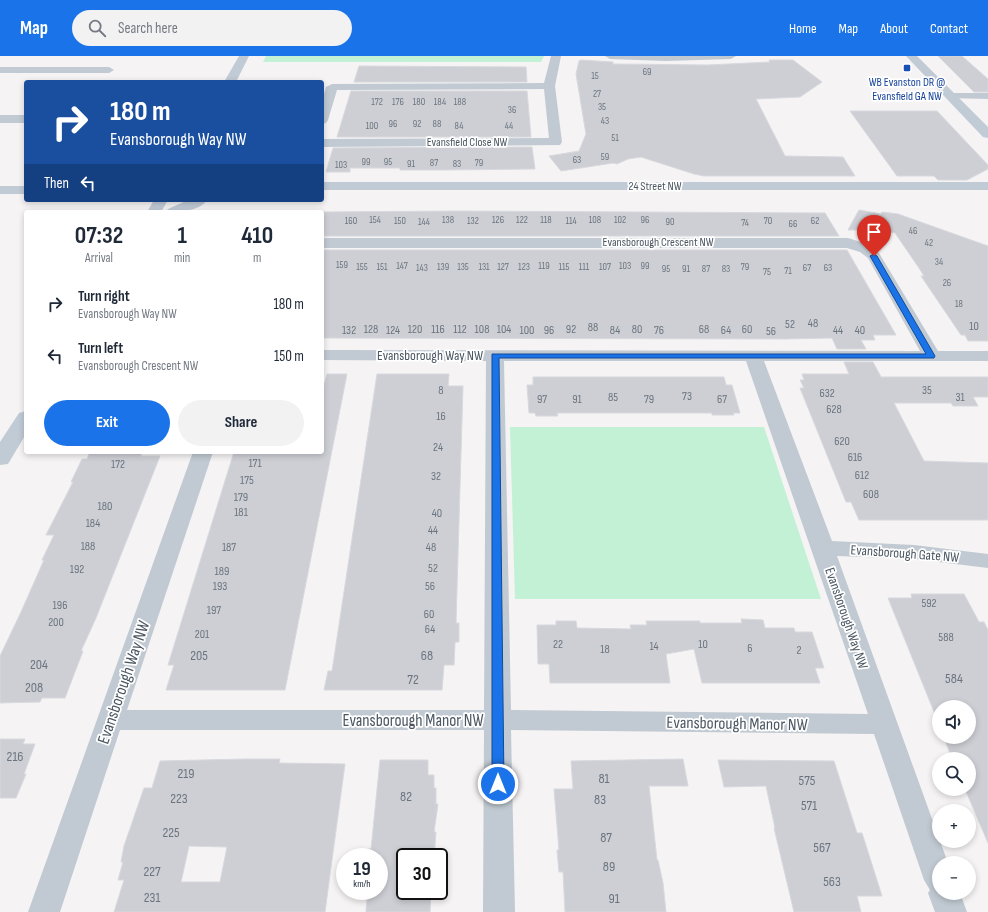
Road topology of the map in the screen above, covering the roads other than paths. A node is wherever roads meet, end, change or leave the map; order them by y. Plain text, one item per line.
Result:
1 (244, 56) edge
2 (556, 56) edge
3 (610, 56) edge
4 (730, 56) edge
5 (911, 56) edge
6 (116, 60) dead end
7 (0, 70) edge
8 (108, 70) junction
9 (100, 80) edge
10 (231, 80) edge
11 (549, 86) junction
12 (951, 96) junction
13 (988, 96) edge
14 (324, 113) edge
15 (0, 119) edge
16 (24, 119) edge
17 (988, 134) edge
18 (324, 143) edge
19 (324, 186) edge
20 (988, 186) edge
21 (0, 190) edge
22 (24, 190) edge
23 (324, 195) edge
24 (988, 196) edge
25 (196, 202) edge
26 (178, 210) edge
27 (324, 243) edge
28 (324, 354) edge
29 (495, 356) junction
30 (754, 356) junction
31 (932, 356) junction
32 (988, 356) edge
33 (24, 420) edge
34 (202, 454) edge
35 (0, 460) edge
36 (823, 548) junction
37 (988, 561) edge
38 (110, 720) junction
39 (498, 720) junction
40 (883, 724) junction
41 (932, 860) edge
42 (947, 900) edge
43 (44, 912) edge
44 (499, 912) edge
45 (951, 912) edge

1 - 10 street
2 - 11 street, Evansfield Close NW
3 - 4 street
5 - 12 street
6 - 8 street
7 - 8 street
8 - 9 street
11 - 14 street
11 - 18 street, Evansfield Close NW
12 - 13 street
12 - 17 street
15 - 16 street
19 - 20 street, 24 Street NW
21 - 22 street
23 - 24 street, 24 Street NW
25 - 26 street
27 - 31 street, Evansborough Crescent NW
28 - 29 street, Evansborough Way NW
29 - 30 street, Evansborough Way NW
29 - 39 street
30 - 31 street, Evansborough Way NW
30 - 36 street, Evansborough Way NW
31 - 32 street, Evansborough Way NW
33 - 35 street
34 - 38 street, Evansborough Way NW
36 - 37 street, Evansborough Gate NW
36 - 40 street, Evansborough Way NW
38 - 39 street, Evansborough Manor NW
38 - 43 street, Evansborough Way NW
39 - 40 street, Evansborough Manor NW
39 - 44 street
40 - 41 street, Evansborough Way NW
42 - 45 street

